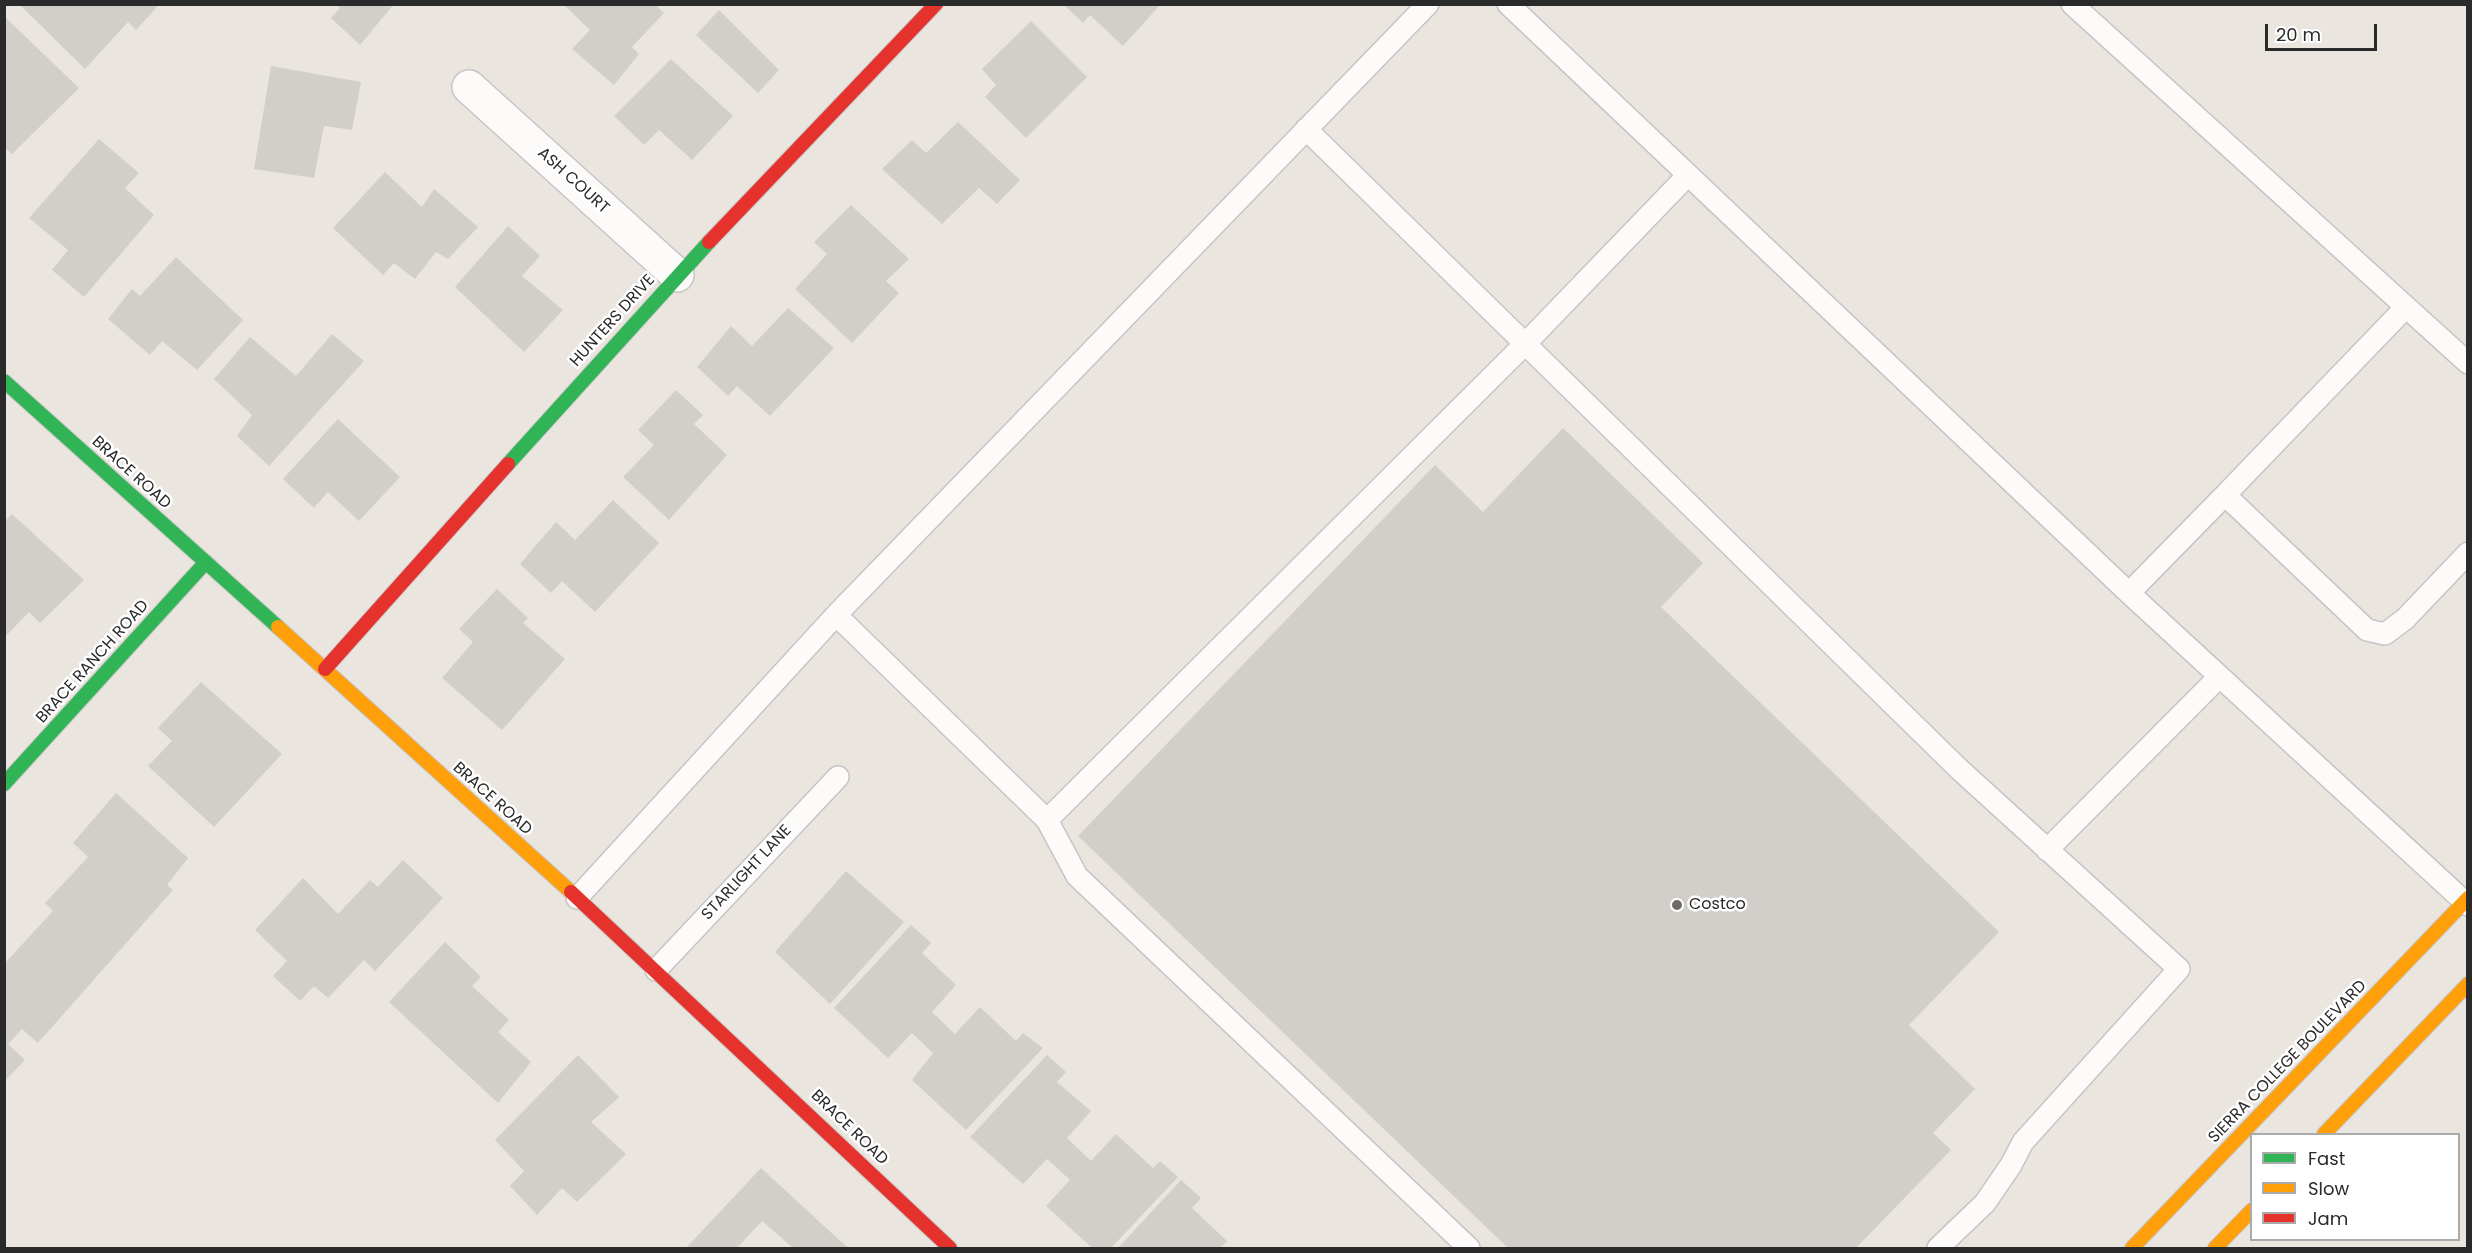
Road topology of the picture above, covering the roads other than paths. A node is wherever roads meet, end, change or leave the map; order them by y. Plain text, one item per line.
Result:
1 (936, 4) edge
2 (1428, 4) edge
3 (1508, 4) edge
4 (2072, 4) edge
5 (469, 87) dead end
6 (1306, 129) junction
7 (1688, 175) junction
8 (677, 275) junction
9 (2406, 307) junction
10 (1525, 344) junction
11 (2468, 363) edge
12 (4, 381) edge
13 (2225, 495) junction
14 (2468, 553) edge
15 (206, 562) junction
16 (2129, 593) junction
17 (836, 615) junction
18 (325, 669) junction
19 (2219, 677) junction
20 (838, 777) dead end
21 (4, 784) edge
22 (1047, 820) junction
23 (2047, 850) junction
24 (577, 898) junction
25 (2466, 902) edge
26 (656, 970) junction
27 (2468, 984) edge
28 (2325, 1133) edge
29 (2250, 1212) edge
30 (950, 1248) edge
31 (1469, 1248) edge
32 (1938, 1248) edge
33 (2132, 1248) edge
34 (2215, 1248) edge

1 - 8 street, HUNTERS DRIVE
2 - 6 lane
3 - 7 lane
4 - 9 lane
5 - 8 street, ASH COURT
6 - 10 lane
6 - 17 lane
7 - 10 lane
7 - 16 lane
8 - 18 street, HUNTERS DRIVE
9 - 11 lane
9 - 13 lane
10 - 22 lane
10 - 23 lane
12 - 15 street, BRACE ROAD
13 - 14 lane
13 - 16 lane
15 - 18 street, BRACE ROAD
15 - 21 street, BRACE RANCH ROAD
16 - 19 lane
17 - 22 lane
17 - 24 lane
18 - 24 street, BRACE ROAD
19 - 23 lane
19 - 25 lane
20 - 26 lane, STARLIGHT LANE
22 - 31 lane
23 - 32 lane
24 - 26 street, BRACE ROAD
25 - 33 street, SIERRA COLLEGE BOULEVARD
26 - 30 street, BRACE ROAD
27 - 28 street
29 - 34 street

